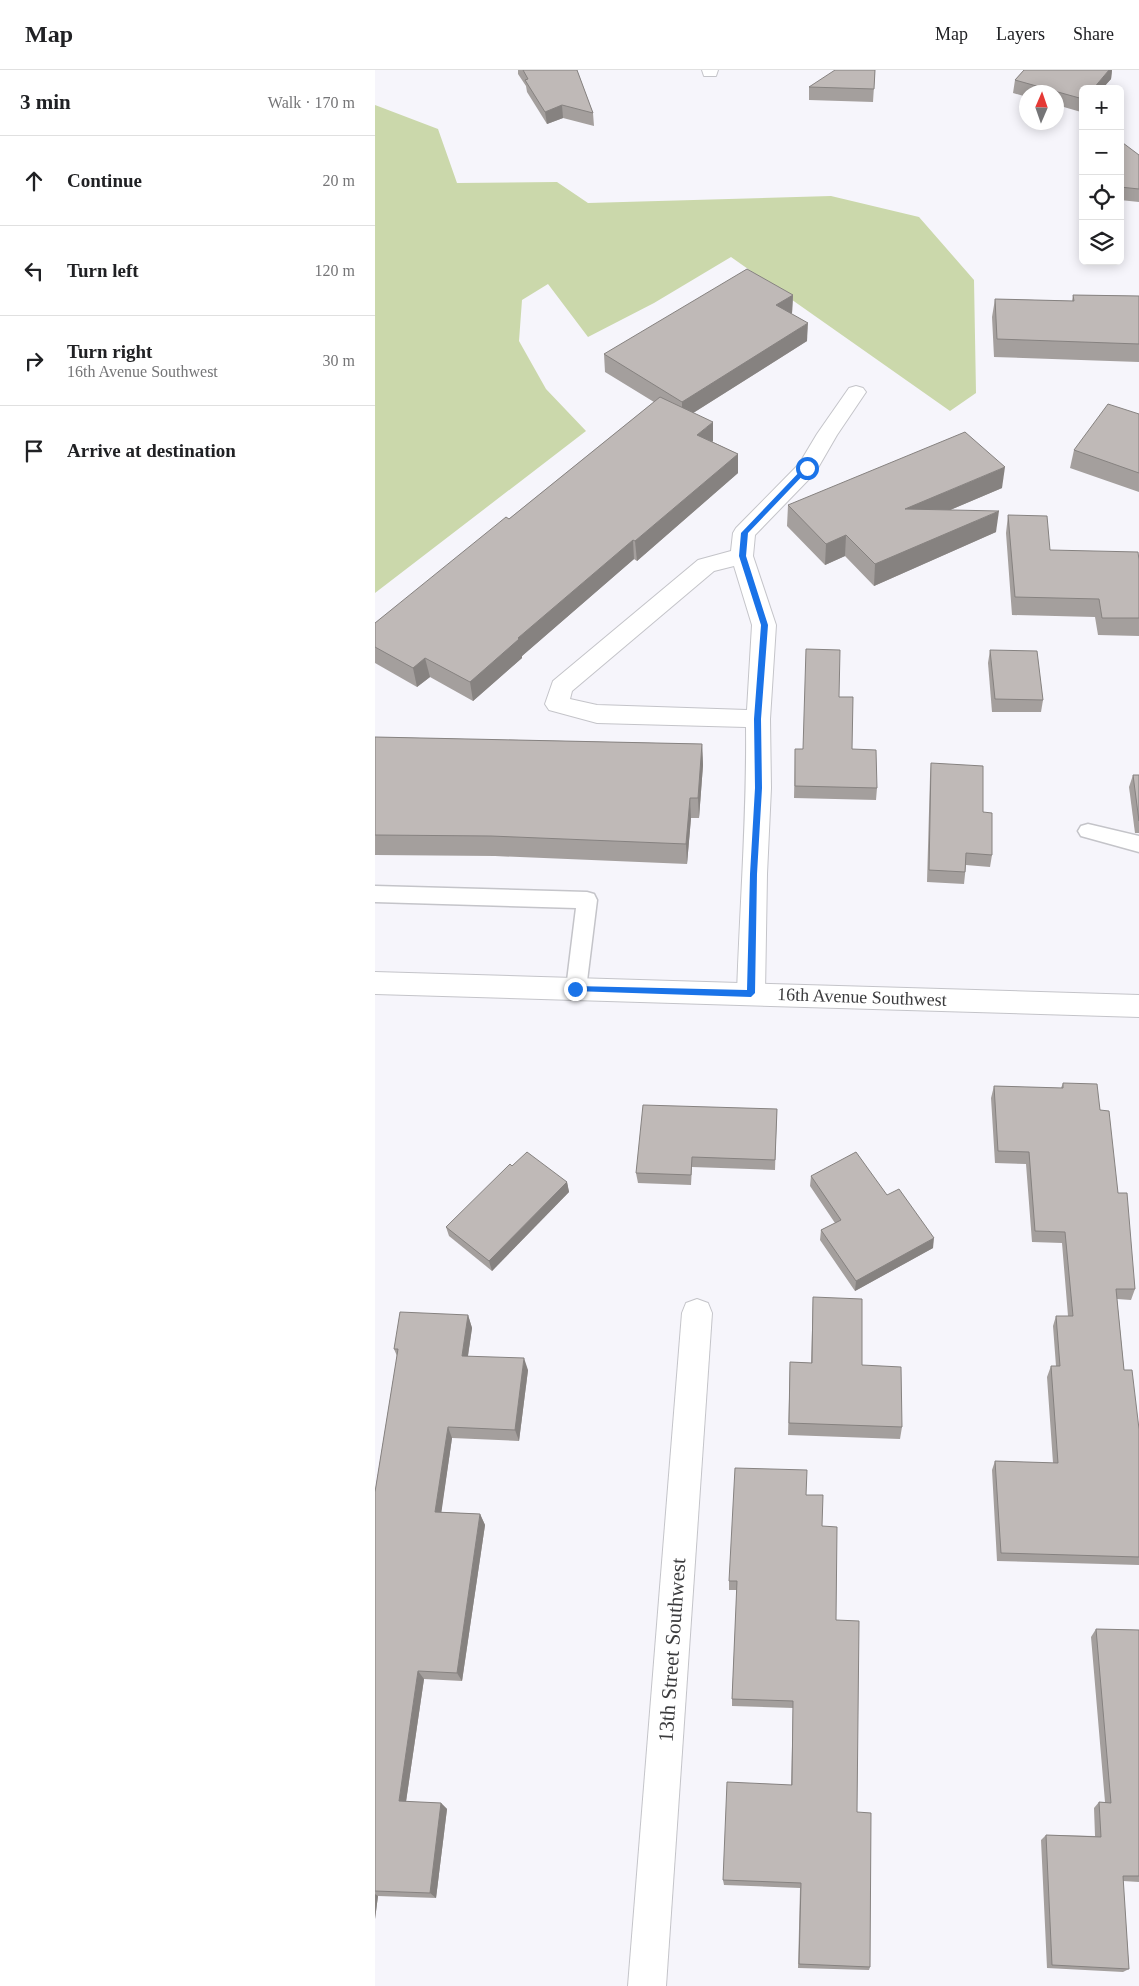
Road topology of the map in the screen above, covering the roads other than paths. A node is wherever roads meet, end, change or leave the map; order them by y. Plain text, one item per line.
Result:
1 (856, 392) dead end
2 (742, 556) junction
3 (758, 719) junction
4 (1088, 831) dead end
5 (1139, 844) edge
6 (375, 894) edge
7 (375, 983) edge
8 (575, 989) junction
9 (751, 993) junction
10 (1139, 1006) edge
11 (697, 1313) dead end
12 (647, 1986) edge

1 - 2 street
2 - 3 street
2 - 3 street
3 - 9 street
4 - 5 lane
6 - 8 lane
7 - 8 street, 16th Avenue Southwest
8 - 9 street, 16th Avenue Southwest
9 - 10 street, 16th Avenue Southwest
11 - 12 street, 13th Street Southwest

